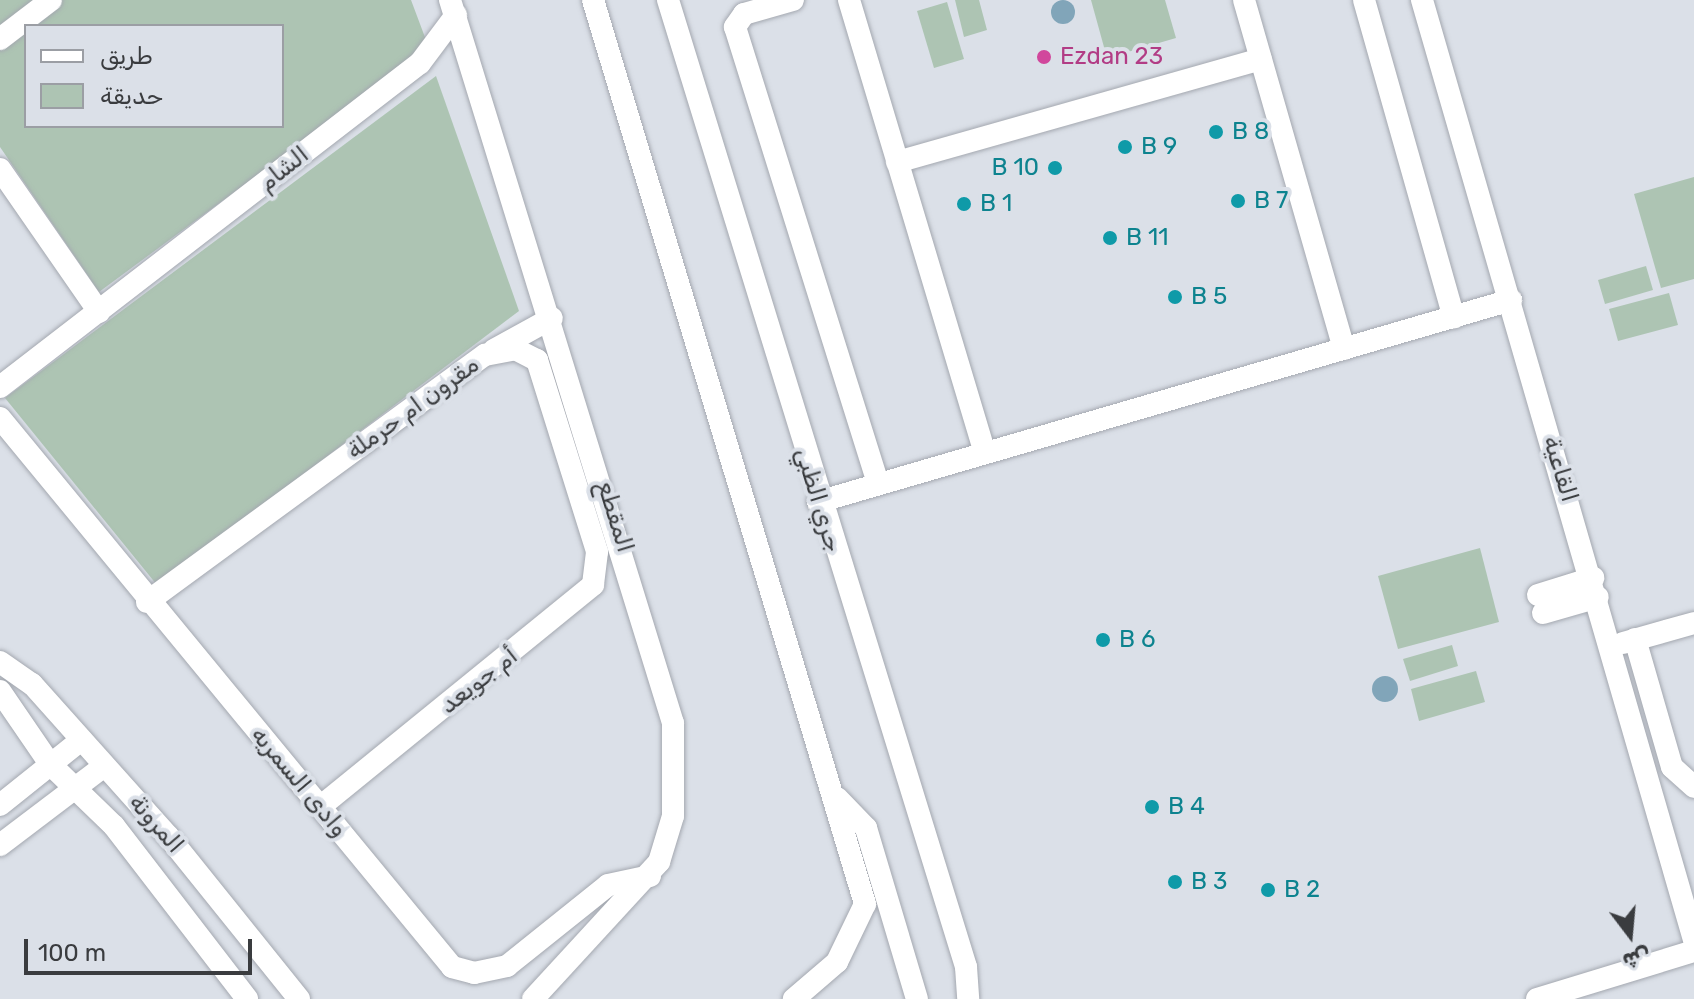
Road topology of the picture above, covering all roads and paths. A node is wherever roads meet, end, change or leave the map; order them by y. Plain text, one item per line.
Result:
1 (51, 0) edge
2 (593, 0) edge
3 (668, 0) edge
4 (793, 0) edge
5 (849, 0) edge
6 (1244, 0) edge
7 (1364, 0) edge
8 (1422, 0) edge
9 (453, 8) edge
10 (0, 39) edge
11 (1261, 59) junction
12 (897, 162) junction
13 (0, 169) edge
14 (1511, 300) junction
15 (99, 312) junction
16 (1454, 317) junction
17 (552, 318) junction
18 (1344, 349) junction
19 (492, 352) junction
20 (0, 387) edge
21 (0, 418) edge
22 (985, 453) junction
23 (878, 484) junction
24 (818, 502) junction
25 (591, 534) joint
26 (1596, 588) junction
27 (147, 602) junction
28 (1541, 604) dead end
29 (1694, 623) edge
30 (1635, 639) junction
31 (1610, 646) junction
32 (0, 662) edge
33 (0, 691) edge
34 (81, 740) junction
35 (50, 764) junction
36 (104, 766) junction
37 (1694, 787) edge
38 (74, 789) junction
39 (837, 798) junction
40 (0, 805) edge
41 (321, 806) junction
42 (0, 845) edge
43 (650, 876) junction
44 (1694, 940) edge
45 (1694, 951) edge
46 (247, 999) edge
47 (299, 999) edge
48 (533, 999) edge
49 (794, 999) edge
50 (917, 999) edge
51 (968, 999) edge
52 (1537, 999) edge

1 - 10 street
2 - 39 street
3 - 24 street, جري الظبي
4 - 23 street
5 - 12 street
6 - 11 street
7 - 16 street
8 - 14 street, القاعية
9 - 15 street, الشام
9 - 17 street, المقطع
11 - 12 street
11 - 18 street
12 - 22 street
13 - 15 street
14 - 16 street
14 - 26 street, القاعية
15 - 20 street, الشام
16 - 18 street
17 - 19 street
17 - 43 street, المقطع
18 - 22 street
19 - 25 street, مقرون ام حرملة
19 - 27 street, مقرون ام حرملة
21 - 27 street, وادى السمريه
22 - 23 street
23 - 24 street
24 - 51 street, جري الظبي
25 - 41 street, أم جويعد
26 - 28 street
26 - 31 street, القاعية
27 - 41 street, وادى السمريه
29 - 30 street
30 - 31 street
30 - 37 street
31 - 44 street, القاعية
32 - 34 street, المرونة
33 - 35 street, المرونة
34 - 35 street
34 - 36 street, المرونة
35 - 38 street, المرونة
35 - 40 street
36 - 38 street
36 - 47 street, المرونة
38 - 42 street
38 - 46 street, المرونة
39 - 49 street
39 - 50 street
41 - 43 street, وادى السمريه
43 - 48 street, المقطع
45 - 52 street

